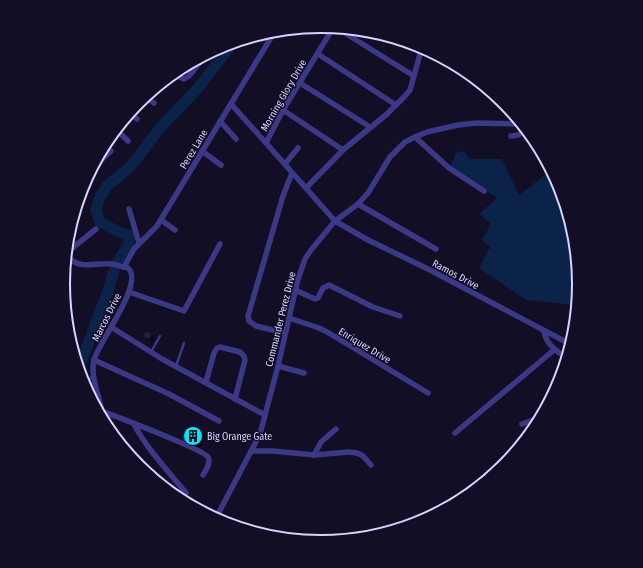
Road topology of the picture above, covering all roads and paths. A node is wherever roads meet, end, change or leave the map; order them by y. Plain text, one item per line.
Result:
1 (331, 34) edge
2 (347, 35) edge
3 (270, 39) edge
4 (420, 53) edge
5 (318, 54) junction
6 (196, 67) edge
7 (414, 76) junction
8 (180, 77) edge
9 (300, 83) junction
10 (151, 100) edge
11 (154, 103) dead end
12 (230, 104) junction
13 (396, 105) junction
14 (283, 110) junction
15 (220, 121) junction
16 (514, 124) edge
17 (370, 127) junction
18 (522, 132) edge
19 (120, 134) edge
20 (511, 136) dead end
21 (415, 137) junction
22 (236, 139) dead end
23 (128, 142) dead end
24 (266, 143) junction
25 (298, 148) dead end
26 (343, 150) junction
27 (111, 151) dead end
28 (202, 151) junction
29 (105, 157) edge
30 (285, 164) junction
31 (221, 165) dead end
32 (292, 173) junction
33 (306, 188) junction
34 (484, 190) dead end
35 (358, 204) junction
36 (129, 209) dead end
37 (161, 220) junction
38 (335, 221) junction
39 (96, 229) dead end
40 (175, 230) dead end
41 (139, 243) junction
42 (220, 244) dead end
43 (73, 247) edge
44 (436, 249) dead end
45 (72, 260) edge
46 (122, 267) junction
47 (295, 290) junction
48 (129, 292) junction
49 (400, 316) dead end
50 (289, 318) junction
51 (110, 327) junction
52 (544, 331) junction
53 (285, 333) junction
54 (160, 336) dead end
55 (566, 342) edge
56 (184, 343) dead end
57 (554, 350) junction
58 (152, 352) junction
59 (562, 355) edge
60 (94, 360) junction
61 (176, 366) junction
62 (278, 366) junction
63 (304, 373) dead end
64 (93, 374) junction
65 (90, 379) edge
66 (206, 382) junction
67 (428, 393) dead end
68 (235, 399) junction
69 (100, 401) edge
70 (106, 413) edge
71 (265, 415) junction
72 (219, 420) dead end
73 (532, 421) edge
74 (134, 424) junction
75 (522, 424) dead end
76 (336, 429) dead end
77 (455, 433) dead end
78 (253, 450) junction
79 (314, 455) junction
80 (371, 465) dead end
81 (204, 475) dead end
82 (186, 493) dead end
83 (219, 513) edge

1 - 5 street, Morning Glory Drive
2 - 7 street
3 - 12 street, Perez Lane
4 - 7 street
5 - 9 street, Morning Glory Drive
5 - 13 street
6 - 8 street
7 - 13 street
9 - 14 street, Morning Glory Drive
9 - 17 street
10 - 11 street
12 - 15 street, Perez Lane
12 - 24 street
13 - 17 street
14 - 24 street, Morning Glory Drive
14 - 26 street
15 - 22 street
15 - 28 street, Perez Lane
16 - 21 street, Commander Perez Drive
17 - 26 street
18 - 20 street
19 - 23 street
21 - 34 street
21 - 35 street, Commander Perez Drive
24 - 30 street, Morning Glory Drive
25 - 30 street
26 - 33 street
27 - 29 street
28 - 31 street
28 - 37 street, Perez Lane
30 - 32 street, Morning Glory Drive
32 - 33 street, Morning Glory Drive
32 - 53 street
33 - 38 street, Morning Glory Drive
35 - 38 street, Commander Perez Drive
35 - 44 street
36 - 41 street
37 - 40 street
37 - 41 street, Perez Lane
38 - 47 street, Commander Perez Drive
38 - 52 street, Ramos Drive
39 - 43 street
41 - 46 street, Perez Lane
42 - 48 street
45 - 46 street
46 - 48 street, Marcos Drive
47 - 49 street
47 - 50 street, Commander Perez Drive
48 - 51 street, Marcos Drive
50 - 53 street, Commander Perez Drive
50 - 67 street, Enriquez Drive
51 - 58 street
51 - 60 street, Marcos Drive
52 - 55 street, Ramos Drive
52 - 57 street
53 - 62 street, Commander Perez Drive
54 - 58 lane
56 - 61 lane
57 - 59 street
57 - 77 street
58 - 61 street
60 - 64 street, Marcos Drive
60 - 72 street
61 - 66 street
62 - 63 street
62 - 71 street, Commander Perez Drive
64 - 65 lane
64 - 69 street, Marcos Drive
66 - 68 street
66 - 68 street
68 - 71 street
70 - 74 street
71 - 78 street, Commander Perez Drive
73 - 75 street
74 - 81 street
74 - 82 street
76 - 79 street
78 - 79 street
78 - 83 street, Commander Perez Drive
79 - 80 street

